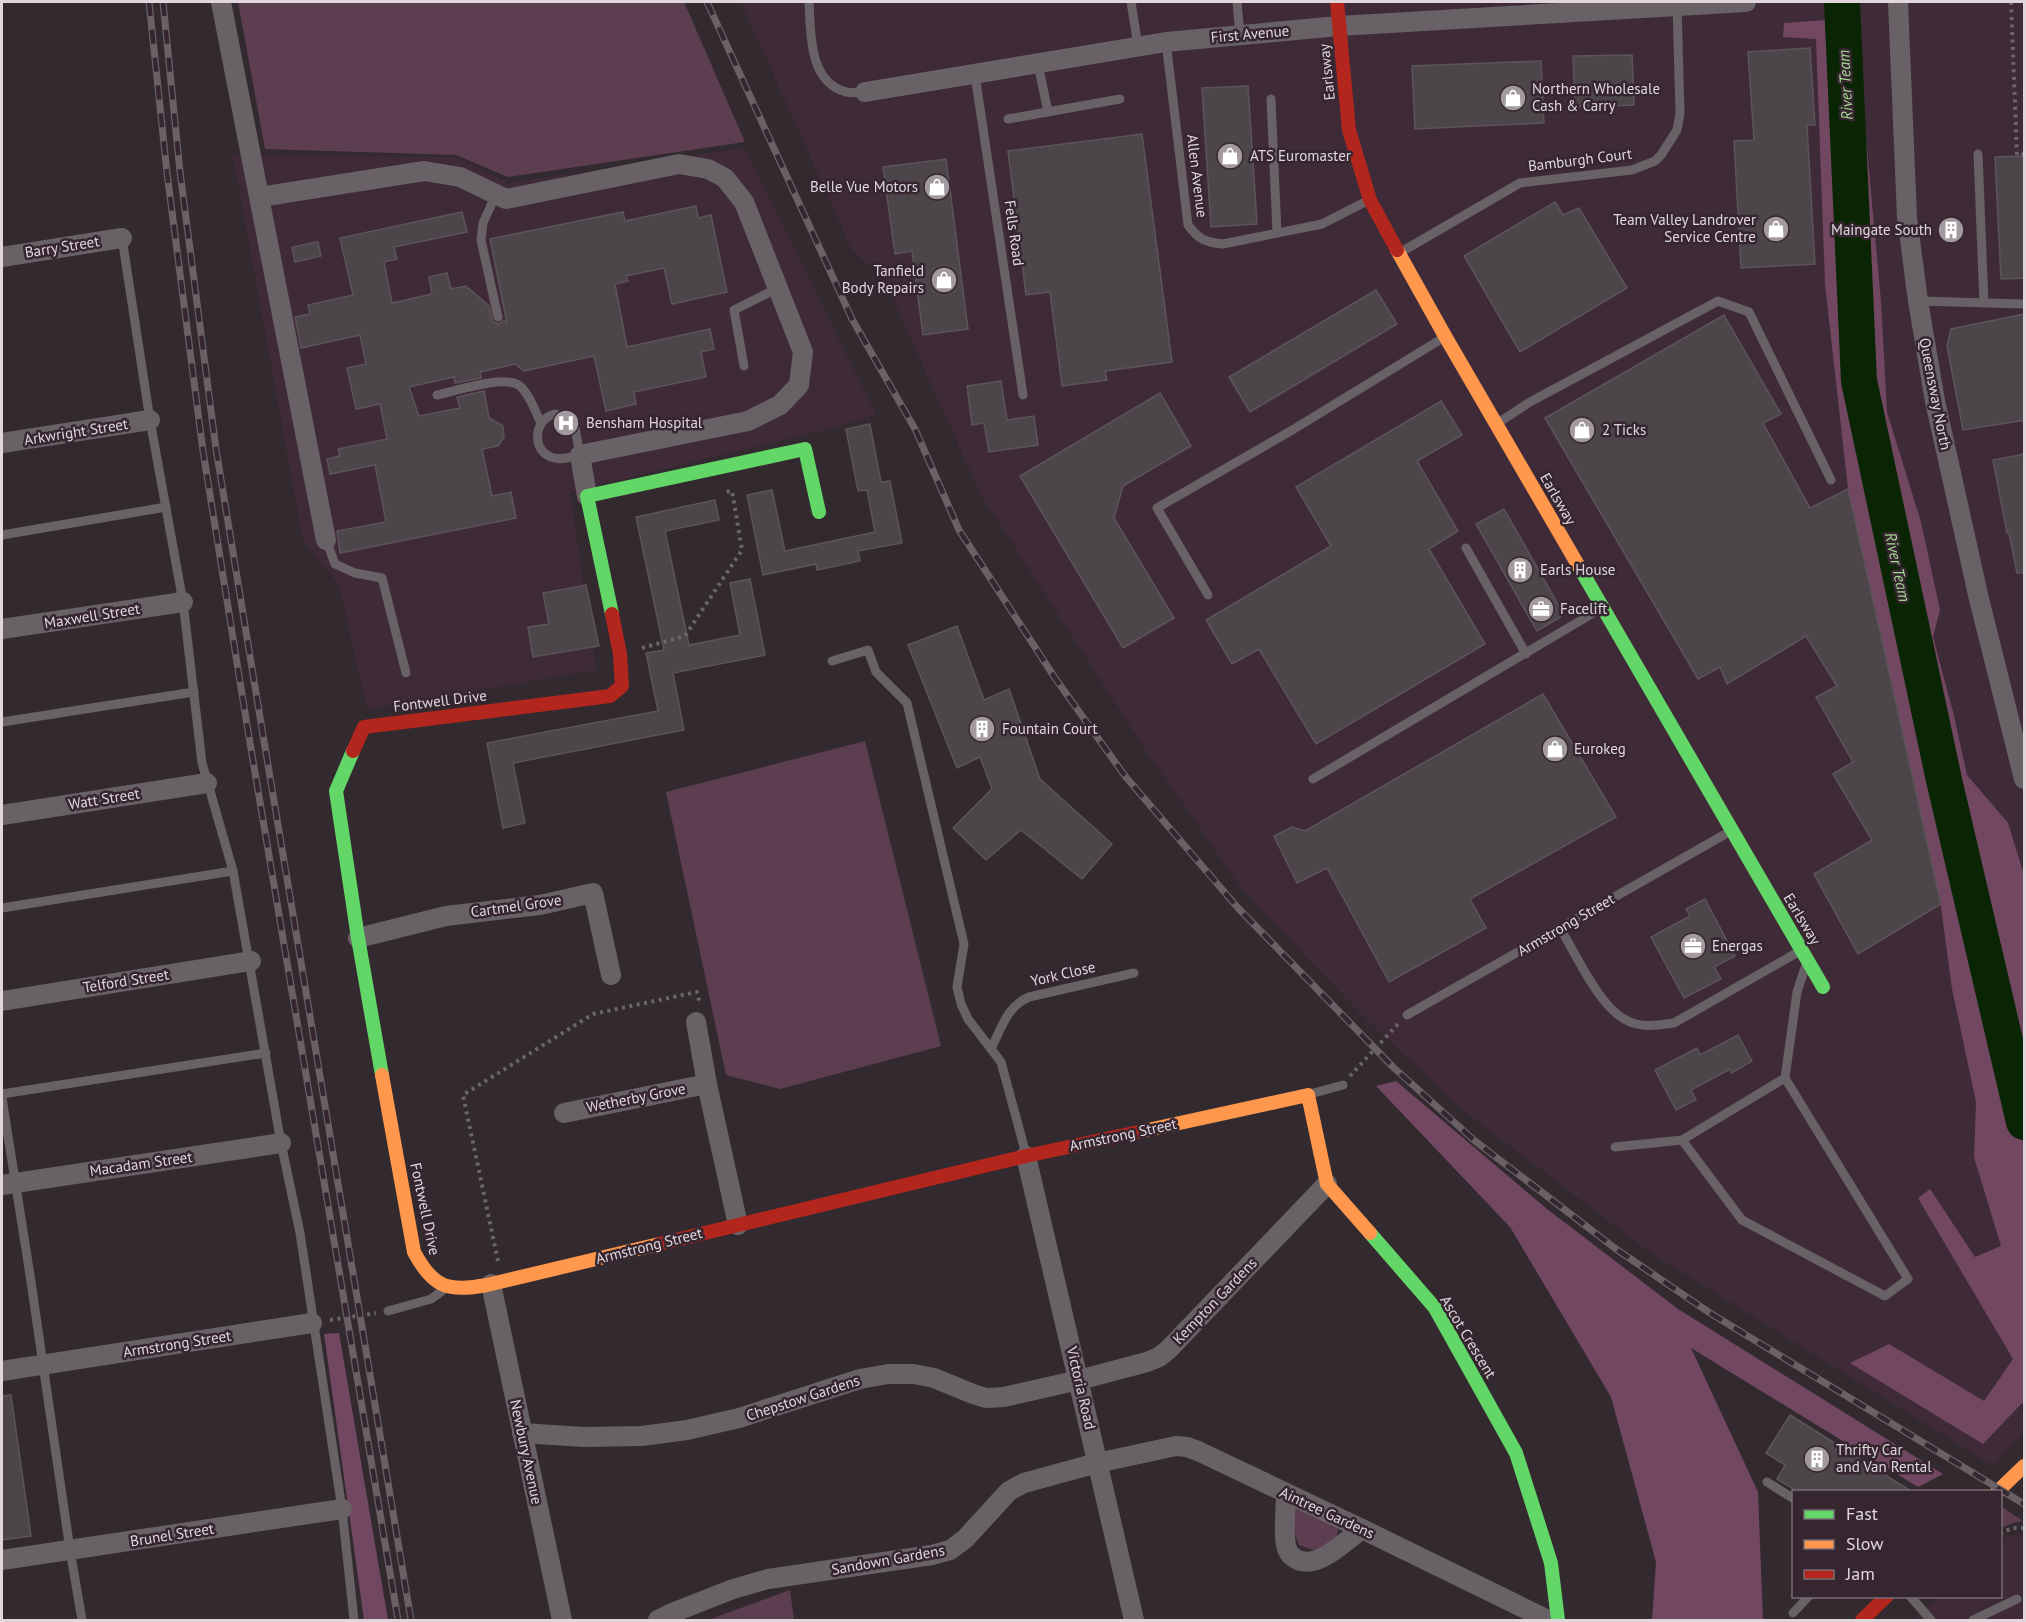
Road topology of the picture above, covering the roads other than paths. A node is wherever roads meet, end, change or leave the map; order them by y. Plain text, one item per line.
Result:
1 (221, 2) edge
2 (809, 2) edge
3 (1131, 2) edge
4 (1237, 2) edge
5 (1337, 2) edge
6 (1746, 2) edge
7 (1898, 2) edge
8 (1608, 5) edge
9 (1677, 5) junction
10 (1339, 26) junction
11 (1240, 35) junction
12 (1166, 42) junction
13 (1138, 46) junction
14 (1038, 64) junction
15 (975, 75) junction
16 (865, 92) joint
17 (1120, 99) dead end
18 (1271, 99) dead end
19 (1048, 112) junction
20 (1008, 119) dead end
21 (1978, 154) dead end
22 (496, 194) junction
23 (260, 197) junction
24 (1370, 200) junction
25 (1277, 233) junction
26 (122, 238) joint
27 (1399, 253) junction
28 (2, 257) edge
29 (778, 288) junction
30 (1918, 301) junction
31 (1984, 303) junction
32 (2025, 304) edge
33 (498, 317) dead end
34 (1445, 336) junction
35 (744, 366) dead end
36 (437, 394) dead end
37 (1023, 395) dead end
38 (150, 420) junction
39 (541, 423) junction
40 (1496, 424) junction
41 (2, 443) edge
42 (580, 455) junction
43 (1831, 480) dead end
44 (587, 496) junction
45 (166, 507) junction
46 (819, 512) dead end
47 (2, 535) edge
48 (326, 540) joint
49 (1466, 548) dead end
50 (1208, 595) dead end
51 (183, 602) junction
52 (1602, 608) junction
53 (2, 629) edge
54 (1526, 654) junction
55 (832, 660) dead end
56 (406, 673) dead end
57 (194, 692) junction
58 (2, 722) edge
59 (1313, 779) dead end
60 (2025, 779) edge
61 (207, 783) junction
62 (2, 815) edge
63 (1731, 831) junction
64 (233, 871) junction
65 (2, 908) edge
66 (1560, 928) junction
67 (358, 938) junction
68 (1805, 955) junction
69 (251, 961) junction
70 (1134, 973) dead end
71 (610, 975) dead end
72 (1823, 987) dead end
73 (2, 1001) edge
74 (1407, 1015) road end
75 (696, 1022) road end
76 (991, 1049) junction
77 (266, 1053) junction
78 (1785, 1078) junction
79 (707, 1084) junction
80 (1343, 1085) road end
81 (1308, 1095) junction
82 (2, 1096) edge
83 (564, 1113) dead end
84 (1682, 1140) junction
85 (281, 1143) junction
86 (1615, 1147) dead end
87 (1026, 1156) junction
88 (8, 1184) edge
89 (1327, 1184) junction
90 (738, 1225) junction
91 (497, 1283) junction
92 (447, 1287) junction
93 (388, 1311) road end
94 (312, 1323) junction
95 (43, 1364) junction
96 (2, 1371) edge
97 (1079, 1380) junction
98 (522, 1433) junction
99 (1098, 1463) junction
100 (2025, 1466) edge
101 (1767, 1482) dead end
102 (1998, 1490) edge
103 (1286, 1493) junction
104 (1792, 1498) edge
105 (342, 1509) junction
106 (1362, 1529) junction
107 (70, 1550) junction
108 (2, 1560) edge
109 (1807, 1598) edge
110 (1885, 1598) edge
111 (1912, 1598) edge
112 (2017, 1599) dead end
113 (1793, 1613) dead end
114 (82, 1620) edge
115 (354, 1620) edge
116 (562, 1620) edge
117 (658, 1620) edge
118 (1134, 1620) edge
119 (1548, 1620) edge
120 (1558, 1620) edge
121 (1862, 1620) edge
122 (1931, 1620) edge
123 (1973, 1620) edge

1 - 23 street
2 - 16 lane
3 - 13 lane
4 - 11 lane
5 - 10 street, Earlsway
6 - 9 street, First Avenue
7 - 30 street, Queensway North
8 - 9 street, First Avenue
8 - 10 street, First Avenue
9 - 27 lane, Bamburgh Court
10 - 11 street, First Avenue
10 - 24 street, Earlsway
11 - 12 street, First Avenue
12 - 13 street, First Avenue
12 - 25 lane, Allen Avenue
13 - 14 street, First Avenue
14 - 15 street, First Avenue
14 - 19 lane
15 - 16 street, First Avenue
15 - 37 lane, Fells Road
17 - 19 lane
18 - 25 lane
19 - 20 lane
21 - 31 lane
22 - 23 street
22 - 29 street
22 - 33 lane
23 - 48 street
24 - 25 lane, Allen Avenue
24 - 27 street, Earlsway
26 - 28 street, Barry Street
26 - 38 lane
27 - 34 street, Earlsway
29 - 35 lane
29 - 42 street
30 - 31 lane
30 - 60 street, Queensway North
31 - 32 lane
34 - 40 street, Earlsway
34 - 50 lane
36 - 39 lane
38 - 41 street, Arkwright Street
38 - 45 lane
39 - 42 lane
39 - 42 lane
40 - 43 lane
40 - 52 street, Earlsway
42 - 44 street
44 - 46 street
44 - 67 street, Fontwell Drive
45 - 47 lane
45 - 51 lane
48 - 56 lane
49 - 54 lane
51 - 53 street, Maxwell Street
51 - 57 lane
52 - 54 lane
52 - 63 street, Earlsway
54 - 59 lane
55 - 76 lane
57 - 58 lane
57 - 61 lane
61 - 62 street, Watt Street
61 - 64 lane
63 - 66 lane, Armstrong Street
63 - 68 street, Earlsway
64 - 65 lane
64 - 69 lane
66 - 68 lane
66 - 74 lane, Armstrong Street
67 - 71 street, Cartmel Grove
67 - 92 street, Fontwell Drive
68 - 72 street, Earlsway
68 - 78 lane
69 - 73 street, Telford Street
69 - 77 lane
70 - 76 lane, York Close
75 - 79 street, Wetherby Grove
76 - 87 lane
77 - 82 lane
77 - 85 lane
78 - 84 lane
78 - 84 lane
79 - 83 street, Wetherby Grove
79 - 90 street, Wetherby Grove
80 - 81 lane, Armstrong Street
81 - 87 street, Armstrong Street
81 - 89 street, Ascot Crescent
82 - 88 lane
84 - 86 lane
85 - 88 street, Macadam Street
85 - 94 lane
87 - 90 street, Armstrong Street
87 - 97 street, Victoria Road
88 - 95 lane
89 - 97 street, Kempton Gardens
89 - 120 street, Ascot Crescent
90 - 91 street, Armstrong Street
91 - 92 street, Armstrong Street
91 - 98 street, Newbury Avenue
92 - 93 lane
94 - 95 street, Armstrong Street
94 - 105 lane
95 - 96 street, Armstrong Street
95 - 107 lane
97 - 98 street, Chepstow Gardens
97 - 99 street, Victoria Road
98 - 116 street, Newbury Avenue
99 - 103 street, Aintree Gardens
99 - 117 street, Sandown Gardens
99 - 118 street, Victoria Road
100 - 102 street
101 - 104 lane
103 - 106 street, Aintree Gardens
103 - 106 street
105 - 107 street, Brunel Street
105 - 115 lane
106 - 119 street, Aintree Gardens
107 - 108 street, Brunel Street
107 - 114 lane
109 - 113 lane
110 - 121 street
111 - 122 lane
112 - 123 lane

